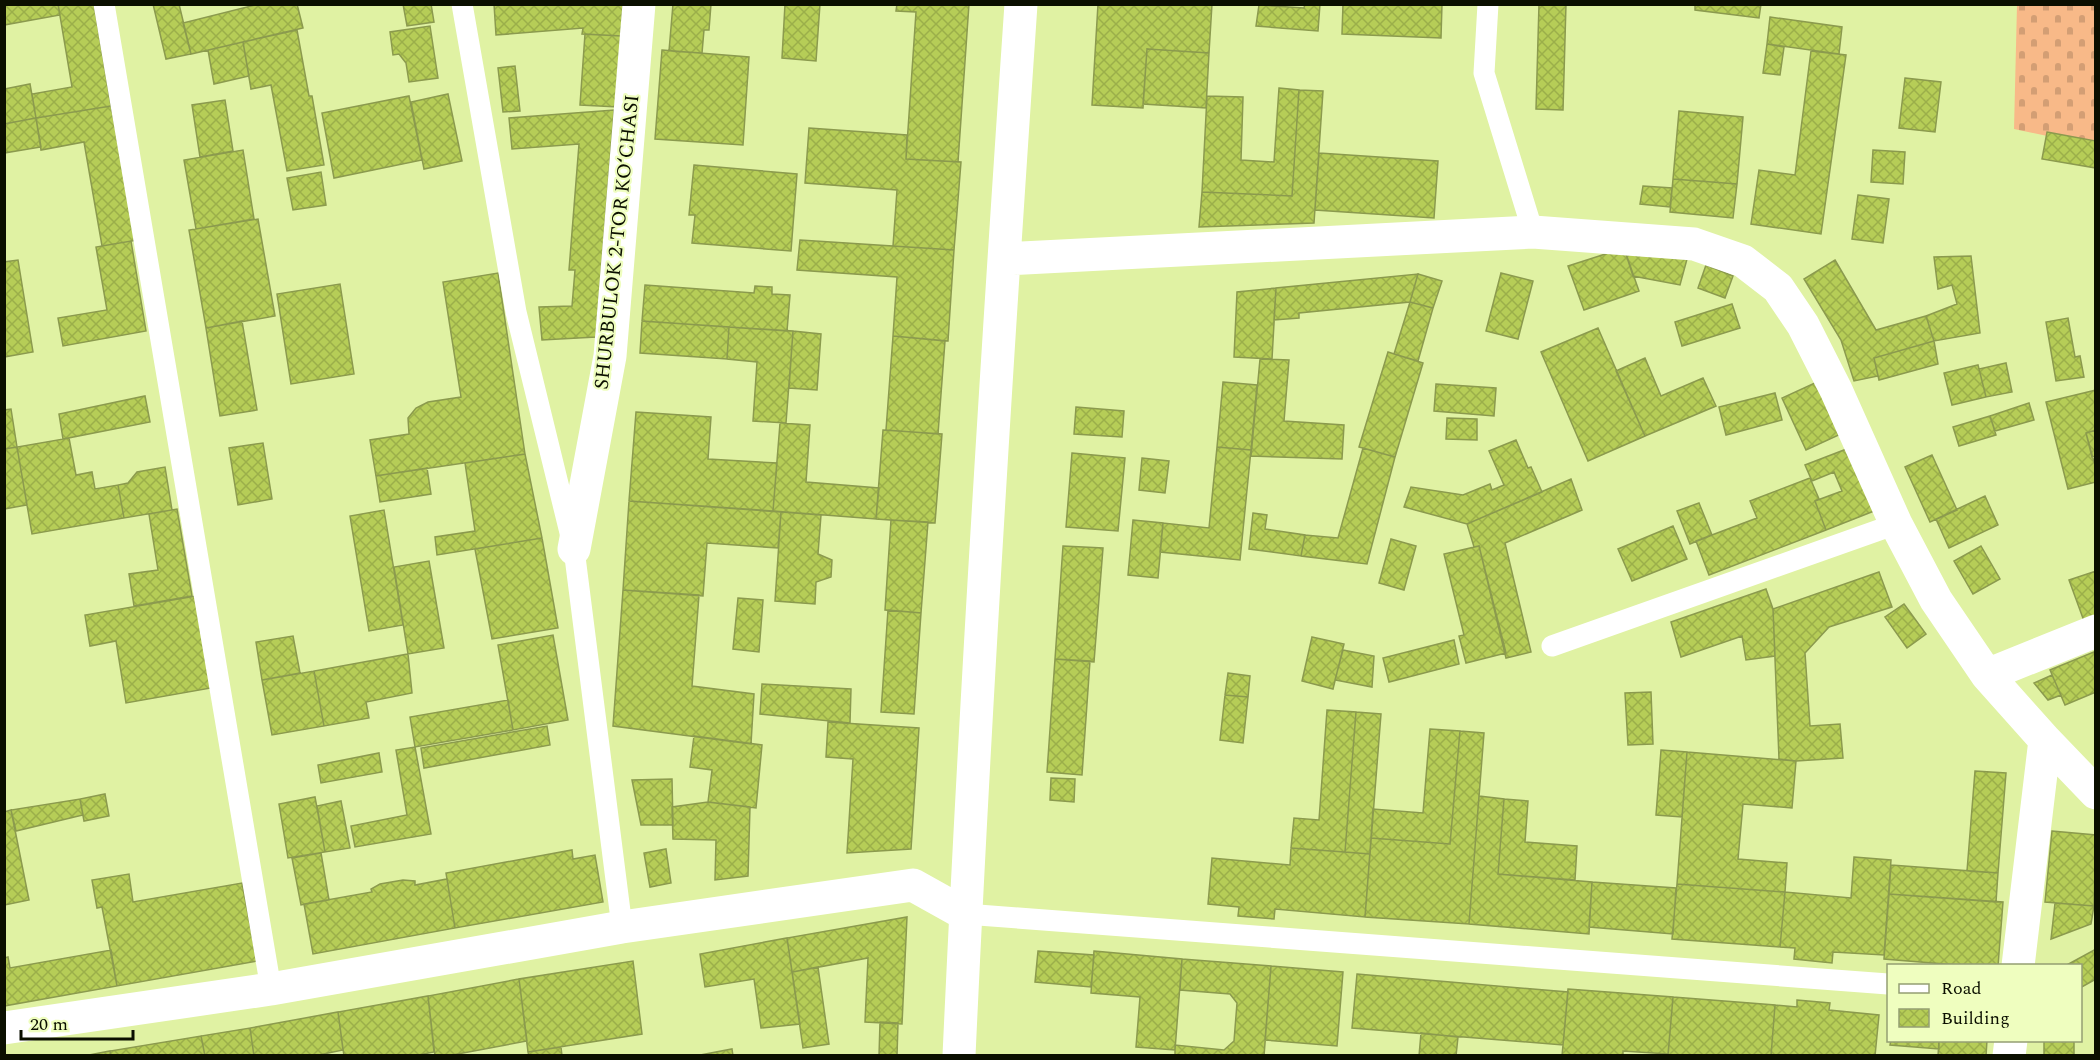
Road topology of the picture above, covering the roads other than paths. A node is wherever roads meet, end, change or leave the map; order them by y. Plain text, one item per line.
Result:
1 (104, 4) edge
2 (462, 4) edge
3 (639, 4) edge
4 (1021, 4) edge
5 (1488, 4) edge
6 (1533, 232) junction
7 (1004, 259) junction
8 (1896, 524) junction
9 (574, 549) junction
10 (2096, 631) edge
11 (1552, 646) dead end
12 (1987, 675) junction
13 (2045, 740) junction
14 (2096, 793) edge
15 (965, 914) junction
16 (622, 927) junction
17 (2018, 964) edge
18 (1887, 984) edge
19 (271, 989) junction
20 (4, 1028) edge
21 (959, 1056) edge

1 - 19 lane
2 - 9 lane
3 - 9 street, SHURBULOK 2-TOR KO‘CHASI
4 - 7 street
5 - 6 lane
6 - 7 street
6 - 8 street
7 - 15 street
8 - 11 lane
8 - 12 street
9 - 16 lane
10 - 12 street
12 - 13 street
13 - 14 street
13 - 17 street
15 - 16 street
15 - 18 lane
15 - 21 street
16 - 19 street
19 - 20 street

